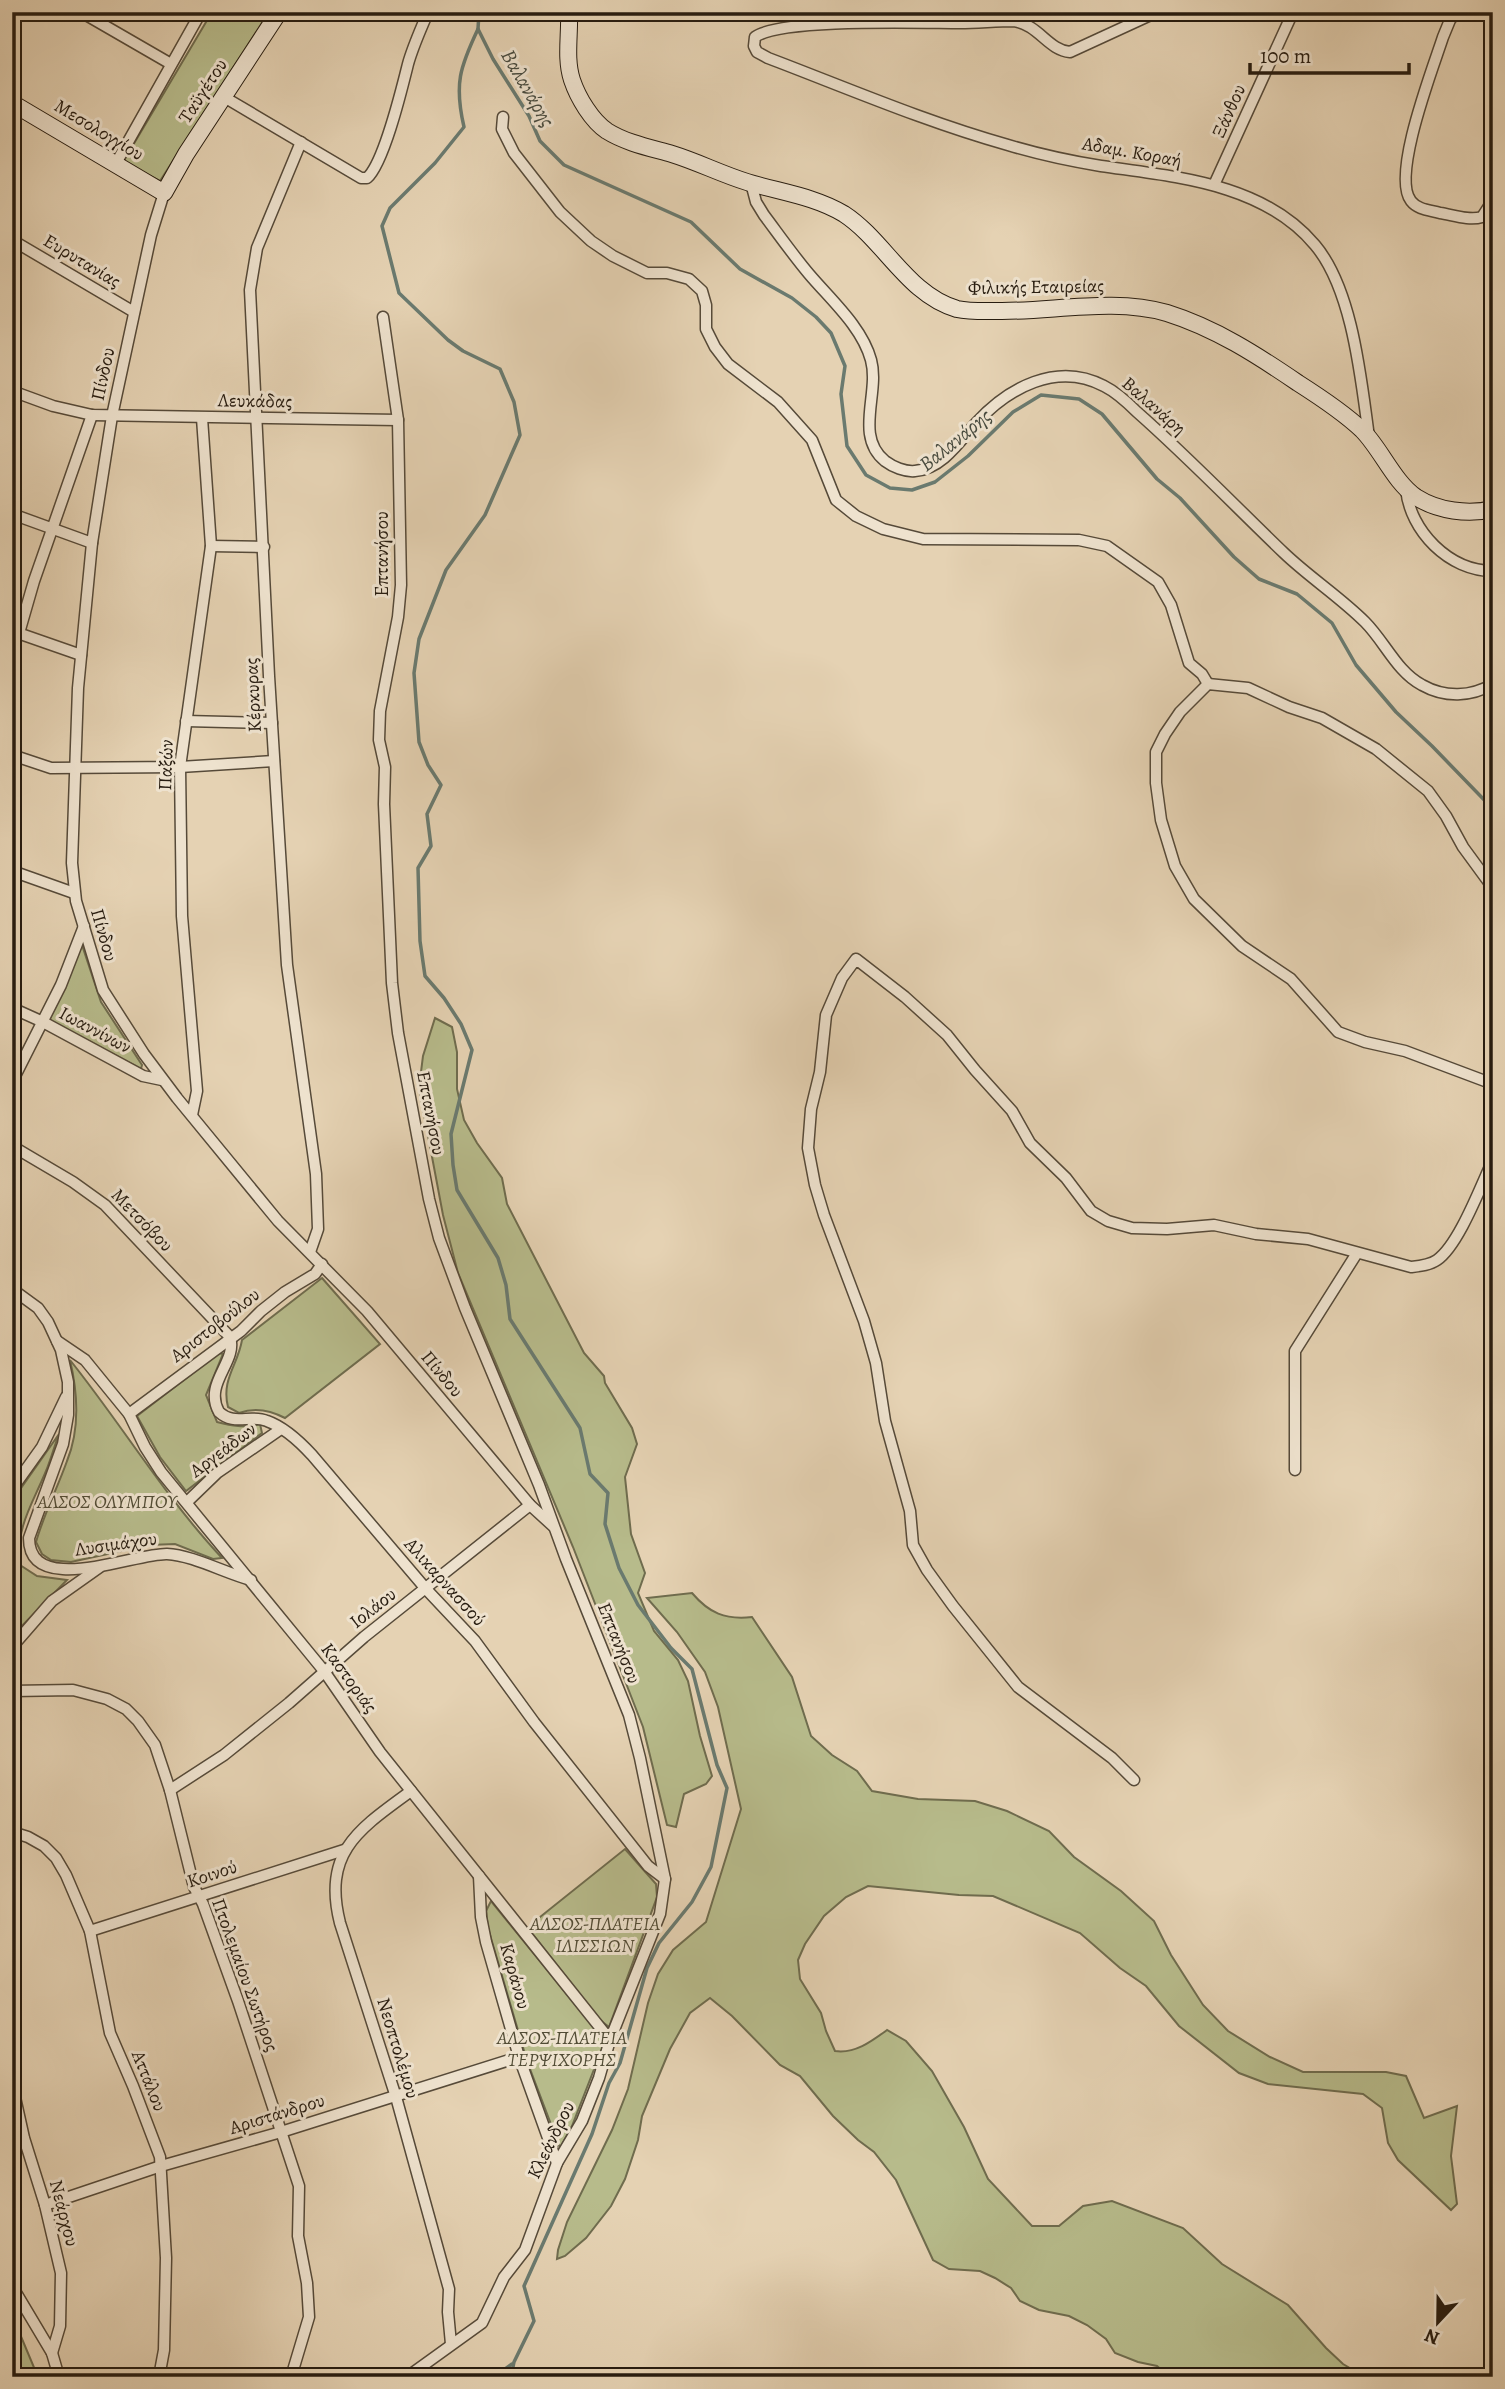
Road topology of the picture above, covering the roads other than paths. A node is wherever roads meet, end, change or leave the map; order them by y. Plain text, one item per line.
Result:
1 (81, 12) edge
2 (201, 12) edge
3 (279, 12) edge
4 (428, 12) edge
5 (569, 12) edge
6 (1157, 12) edge
7 (1293, 12) edge
8 (1456, 12) edge
9 (171, 64) junction
10 (225, 97) junction
11 (12, 103) edge
12 (503, 117) dead end
13 (301, 142) junction
14 (115, 164) junction
15 (751, 183) junction
16 (1214, 185) junction
17 (164, 193) junction
18 (1493, 201) edge
19 (12, 240) edge
20 (134, 312) junction
21 (383, 317) dead end
22 (12, 391) edge
23 (92, 415) junction
24 (112, 416) junction
25 (202, 418) junction
26 (257, 419) junction
27 (398, 419) junction
28 (1369, 437) junction
29 (1406, 489) junction
30 (1493, 509) edge
31 (12, 514) edge
32 (53, 528) junction
33 (92, 543) junction
34 (211, 546) junction
35 (264, 547) junction
36 (1493, 571) edge
37 (16, 632) edge
38 (81, 655) junction
39 (1209, 684) junction
40 (1493, 684) edge
41 (186, 721) junction
42 (272, 723) junction
43 (12, 755) edge
44 (274, 761) junction
45 (180, 767) junction
46 (76, 768) junction
47 (12, 871) edge
48 (1493, 888) edge
49 (74, 893) junction
50 (84, 926) junction
51 (12, 1008) edge
52 (43, 1022) junction
53 (162, 1080) junction
54 (12, 1082) edge
55 (1493, 1084) edge
56 (192, 1115) junction
57 (12, 1146) edge
58 (1493, 1160) edge
59 (310, 1252) junction
60 (1357, 1253) junction
61 (322, 1264) junction
62 (12, 1289) edge
63 (230, 1337) junction
64 (57, 1341) junction
65 (68, 1391) junction
66 (129, 1414) junction
67 (281, 1429) junction
68 (1296, 1470) dead end
69 (12, 1489) edge
70 (187, 1502) junction
71 (530, 1505) junction
72 (555, 1528) junction
73 (101, 1566) junction
74 (251, 1580) junction
75 (426, 1589) junction
76 (12, 1647) edge
77 (324, 1671) junction
78 (12, 1690) edge
79 (1135, 1780) dead end
80 (170, 1790) junction
81 (411, 1791) junction
82 (12, 1832) edge
83 (344, 1850) junction
84 (479, 1876) junction
85 (665, 1879) junction
86 (199, 1896) junction
87 (90, 1931) junction
88 (610, 2040) junction
89 (519, 2057) junction
90 (12, 2084) edge
91 (395, 2096) junction
92 (281, 2132) junction
93 (557, 2163) junction
94 (161, 2166) junction
95 (45, 2205) junction
96 (12, 2286) edge
97 (452, 2344) junction
98 (52, 2353) junction
99 (59, 2377) edge
100 (159, 2377) edge
101 (291, 2377) edge
102 (407, 2377) edge

1 - 9 street
2 - 9 street
3 - 10 main road, Ταϋγέτου
4 - 13 street
5 - 15 main road, Φιλικής Εταιρείας
6 - 16 street, Αδαμ. Κοραή
7 - 16 street, Ξάνθου
8 - 18 street
9 - 14 street
10 - 13 street
10 - 17 main road, Ταϋγέτου
11 - 14 main road, Μεσολογγίου
12 - 39 street
13 - 26 street, Κέρκυρας
14 - 17 main road, Μεσολογγίου
15 - 28 main road, Φιλικής Εταιρείας
15 - 40 street, Βαλανάρη
16 - 28 street, Αδαμ. Κοραή
17 - 20 street, Πίνδου
19 - 20 street, Ευρυτανίας
20 - 24 street, Πίνδου
21 - 27 street, Επτανήσου
22 - 23 street, Λευκάδας
23 - 24 street, Λευκάδας
23 - 32 street
24 - 25 street, Λευκάδας
24 - 33 street, Πίνδου
25 - 26 street, Λευκάδας
25 - 34 street, Παξών
26 - 27 street, Λευκάδας
26 - 35 street, Κέρκυρας
27 - 72 street, Επτανήσου
28 - 29 main road, Φιλικής Εταιρείας
29 - 30 main road, Φιλικής Εταιρείας
29 - 36 street
31 - 32 street
32 - 33 street
32 - 37 street
33 - 38 street, Πίνδου
34 - 35 street
34 - 41 street, Παξών
35 - 42 street, Κέρκυρας
37 - 38 street
38 - 46 street, Πίνδου
39 - 48 street
39 - 55 street
41 - 42 street
41 - 45 street, Παξών
42 - 44 street, Κέρκυρας
43 - 46 street
44 - 45 street
44 - 59 street, Κέρκυρας
45 - 46 street
45 - 56 street, Παξών
46 - 49 street, Πίνδου
47 - 49 street
49 - 50 street, Πίνδου
50 - 52 street
50 - 53 street, Πίνδου
51 - 52 street, Ιωαννίνων
52 - 53 street, Ιωαννίνων
52 - 54 street
53 - 56 street, Πίνδου
56 - 59 street, Πίνδου
57 - 63 street, Μετσόβου
58 - 60 street
59 - 61 street, Πίνδου
60 - 68 street
60 - 79 street
61 - 63 street, Αριστοβούλου
61 - 71 street, Πίνδου
62 - 64 street, Καστοριάς
63 - 66 street, Αριστοβούλου
63 - 67 street, Αλικαρνασσού
64 - 65 street, Καστοριάς
64 - 66 street, Καστοριάς
65 - 69 street
65 - 73 street, Λυσιμάχου
66 - 70 street, Καστοριάς
67 - 70 street, Αργεάδων
67 - 75 street, Αλικαρνασσού
70 - 74 street, Καστοριάς
71 - 72 street, Πίνδου
71 - 75 street, Ιολάου
72 - 85 street, Επτανήσου
73 - 74 street, Λυσιμάχου
73 - 76 street
74 - 77 street, Καστοριάς
75 - 77 street, Ιολάου
75 - 85 street, Αλικαρνασσού
77 - 80 street, Ιολάου
77 - 81 street, Καστοριάς
78 - 80 street, Πτολεμαίου Σωτήρος
80 - 86 street, Πτολεμαίου Σωτήρος
81 - 83 street, Νεοπτολέμου
81 - 84 street, Καστοριάς
82 - 87 street, Αττάλου
83 - 86 street, Κοινού
83 - 91 street, Νεοπτολέμου
84 - 88 street, Καστοριάς
84 - 89 street, Καράνου
85 - 88 street, Κλεάνδρου
86 - 87 street, Κοινού
86 - 92 street, Πτολεμαίου Σωτήρος
87 - 94 street, Αττάλου
88 - 93 street, Κλεάνδρου
89 - 91 street, Αριστάνδρου
89 - 93 street, Καράνου
90 - 95 street, Νεάρχου
91 - 92 street, Αριστάνδρου
91 - 97 street, Νεοπτολέμου
92 - 94 street, Αριστάνδρου
92 - 101 street, Πτολεμαίου Σωτήρος
93 - 97 street, Κλεάνδρου
94 - 95 street, Αριστάνδρου
94 - 100 street, Αττάλου
95 - 98 street, Νεάρχου
96 - 98 street
97 - 102 street, Κλεάνδρου
98 - 99 street

